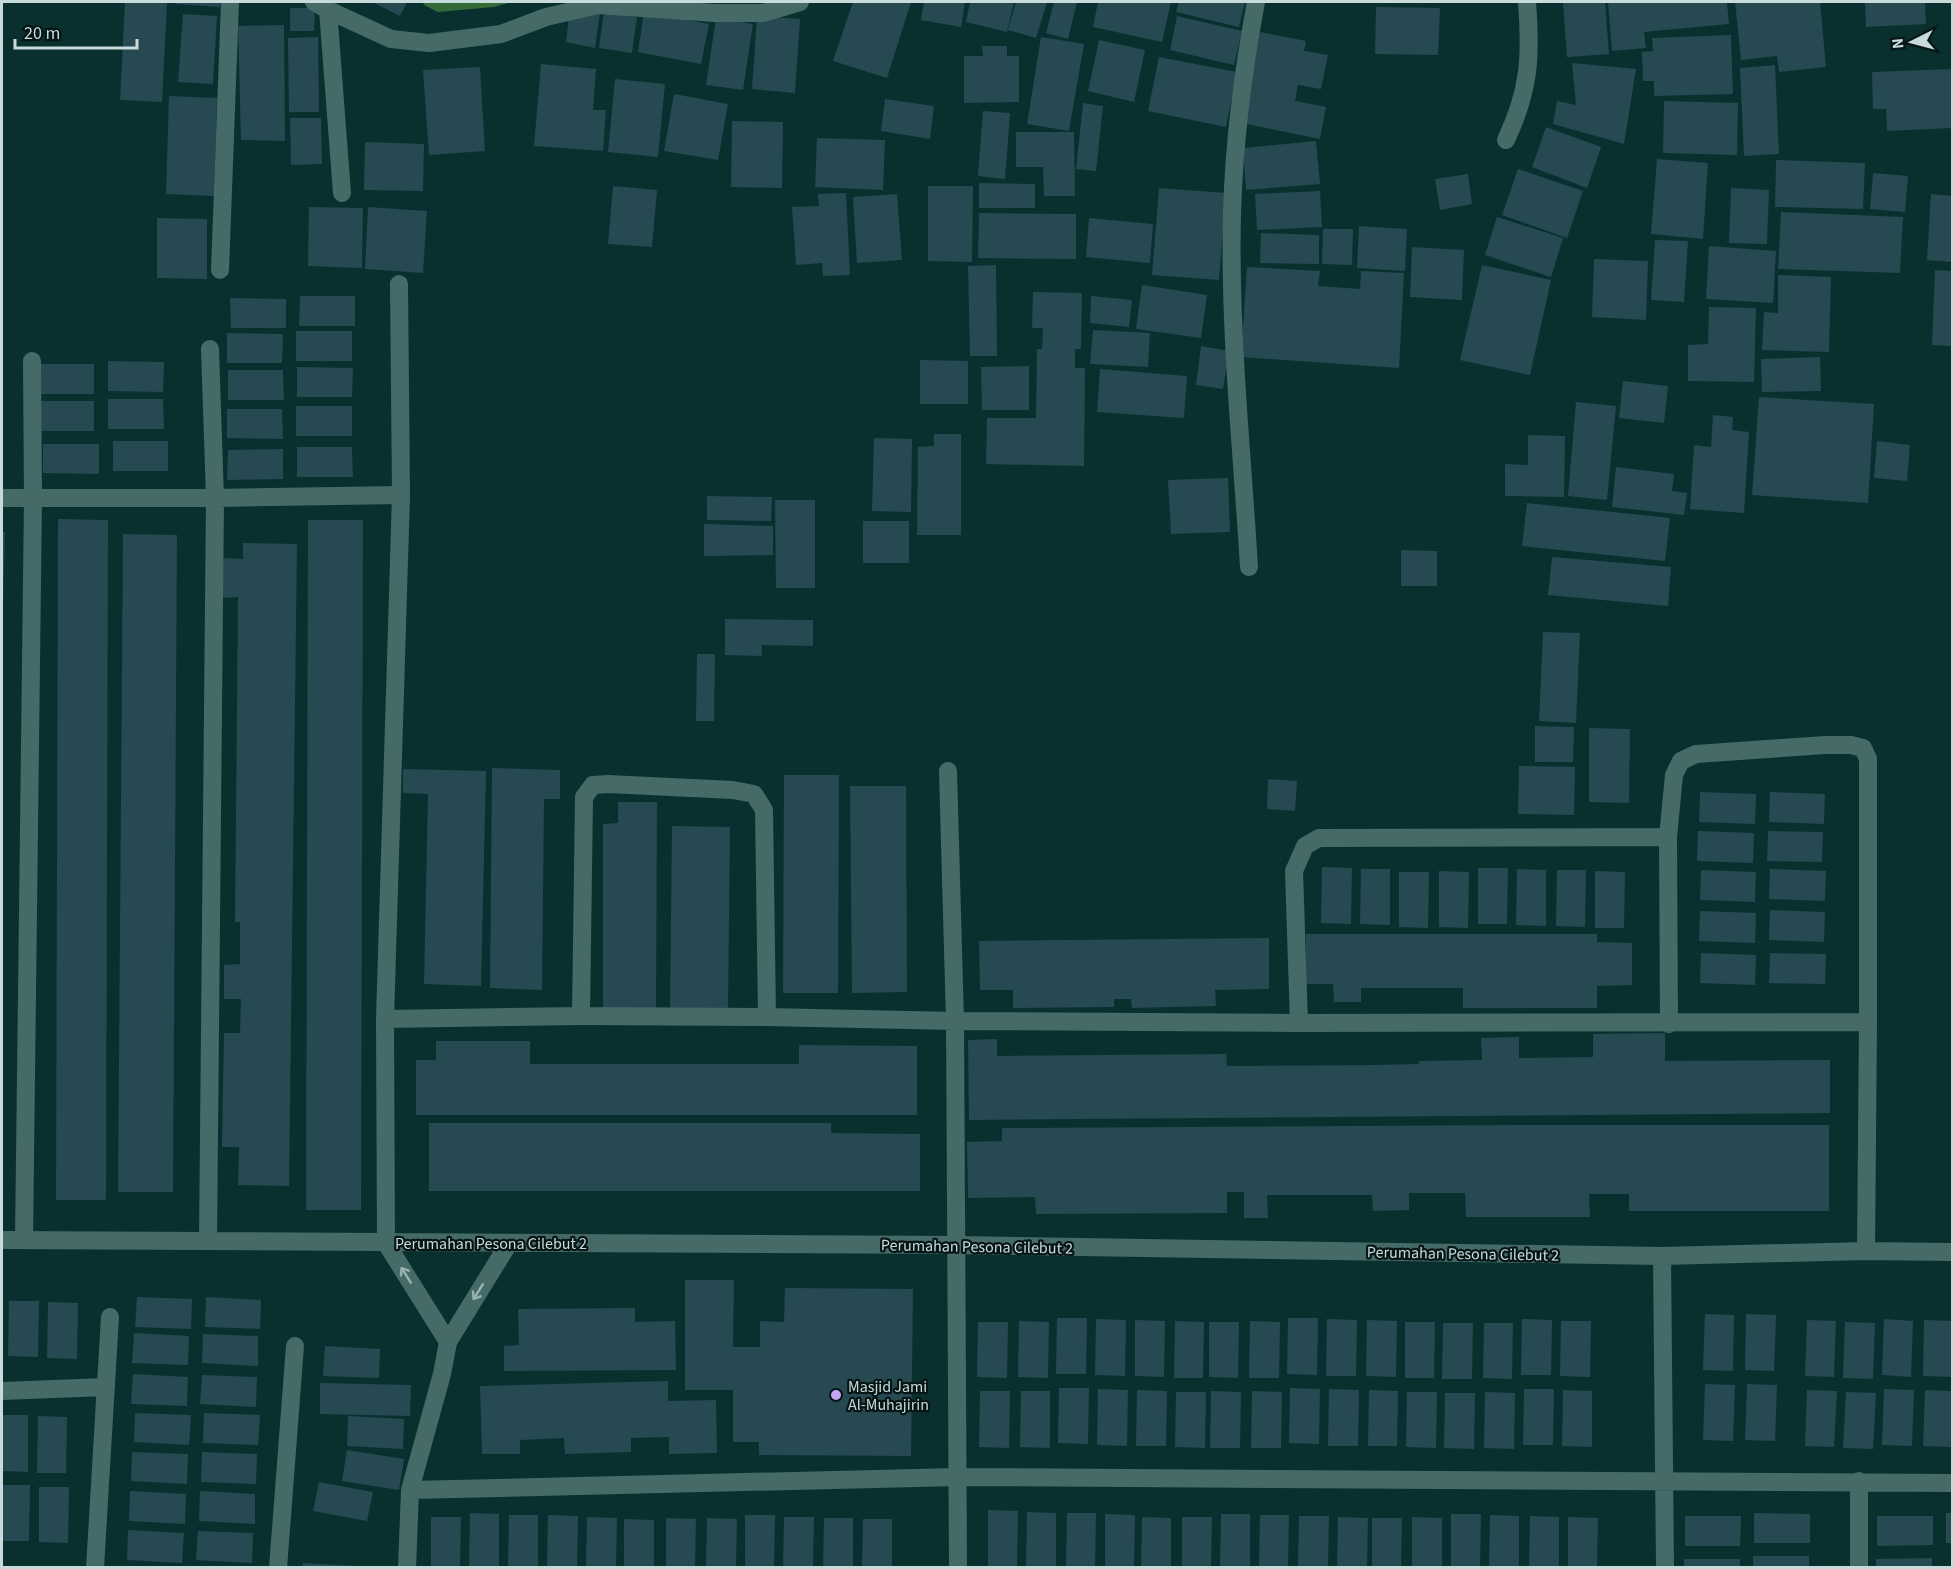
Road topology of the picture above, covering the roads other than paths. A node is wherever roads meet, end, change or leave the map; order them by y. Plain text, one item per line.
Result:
1 (230, 2) edge
2 (800, 2) edge
3 (1256, 2) edge
4 (1527, 2) edge
5 (321, 6) edge
6 (1506, 140) dead end
7 (342, 193) dead end
8 (220, 270) dead end
9 (399, 284) dead end
10 (210, 349) dead end
11 (32, 361) dead end
12 (401, 495) junction
13 (2, 498) edge
14 (33, 498) junction
15 (215, 498) junction
16 (1250, 567) dead end
17 (948, 771) dead end
18 (1668, 837) junction
19 (581, 1016) junction
20 (767, 1017) junction
21 (385, 1019) junction
22 (955, 1021) junction
23 (1868, 1022) junction
24 (1299, 1023) junction
25 (1669, 1024) junction
26 (2, 1240) edge
27 (24, 1240) junction
28 (208, 1241) junction
29 (386, 1243) junction
30 (509, 1243) junction
31 (957, 1245) junction
32 (1866, 1251) junction
33 (1953, 1252) edge
34 (1662, 1256) junction
35 (110, 1317) dead end
36 (448, 1342) junction
37 (295, 1346) dead end
38 (106, 1387) junction
39 (2, 1391) edge
40 (958, 1477) junction
41 (1664, 1481) junction
42 (1859, 1481) junction
43 (1953, 1483) edge
44 (410, 1491) junction
45 (95, 1568) edge
46 (278, 1568) edge
47 (406, 1568) edge
48 (958, 1568) edge
49 (1665, 1568) edge
50 (1859, 1568) edge

1 - 8 street
2 - 5 street
3 - 16 street
4 - 6 street
5 - 7 street
9 - 12 street
10 - 15 street
11 - 14 street
12 - 15 street
12 - 21 street
13 - 14 street
14 - 15 street
14 - 27 street
15 - 28 street
17 - 22 street
18 - 23 street
18 - 24 street
18 - 25 street
19 - 20 street
19 - 20 street
19 - 21 street
20 - 22 street
21 - 29 street
22 - 24 street
22 - 31 street
23 - 25 street
23 - 32 street
24 - 25 street
26 - 27 street, Perumahan Pesona Cilebut 2
27 - 28 street, Perumahan Pesona Cilebut 2
28 - 29 street, Perumahan Pesona Cilebut 2
29 - 30 street, Perumahan Pesona Cilebut 2
36 -> 29 street
30 - 31 street, Perumahan Pesona Cilebut 2
30 -> 36 street
31 - 34 street, Perumahan Pesona Cilebut 2
31 - 40 street
32 - 33 street, Perumahan Pesona Cilebut 2
32 - 34 street, Perumahan Pesona Cilebut 2
34 - 41 street
35 - 38 street
36 - 44 street
37 - 46 street
38 - 39 street
38 - 45 street
40 - 41 street
40 - 44 street
40 - 48 street
41 - 42 street
41 - 49 street
42 - 43 street
42 - 50 street
44 - 47 street

